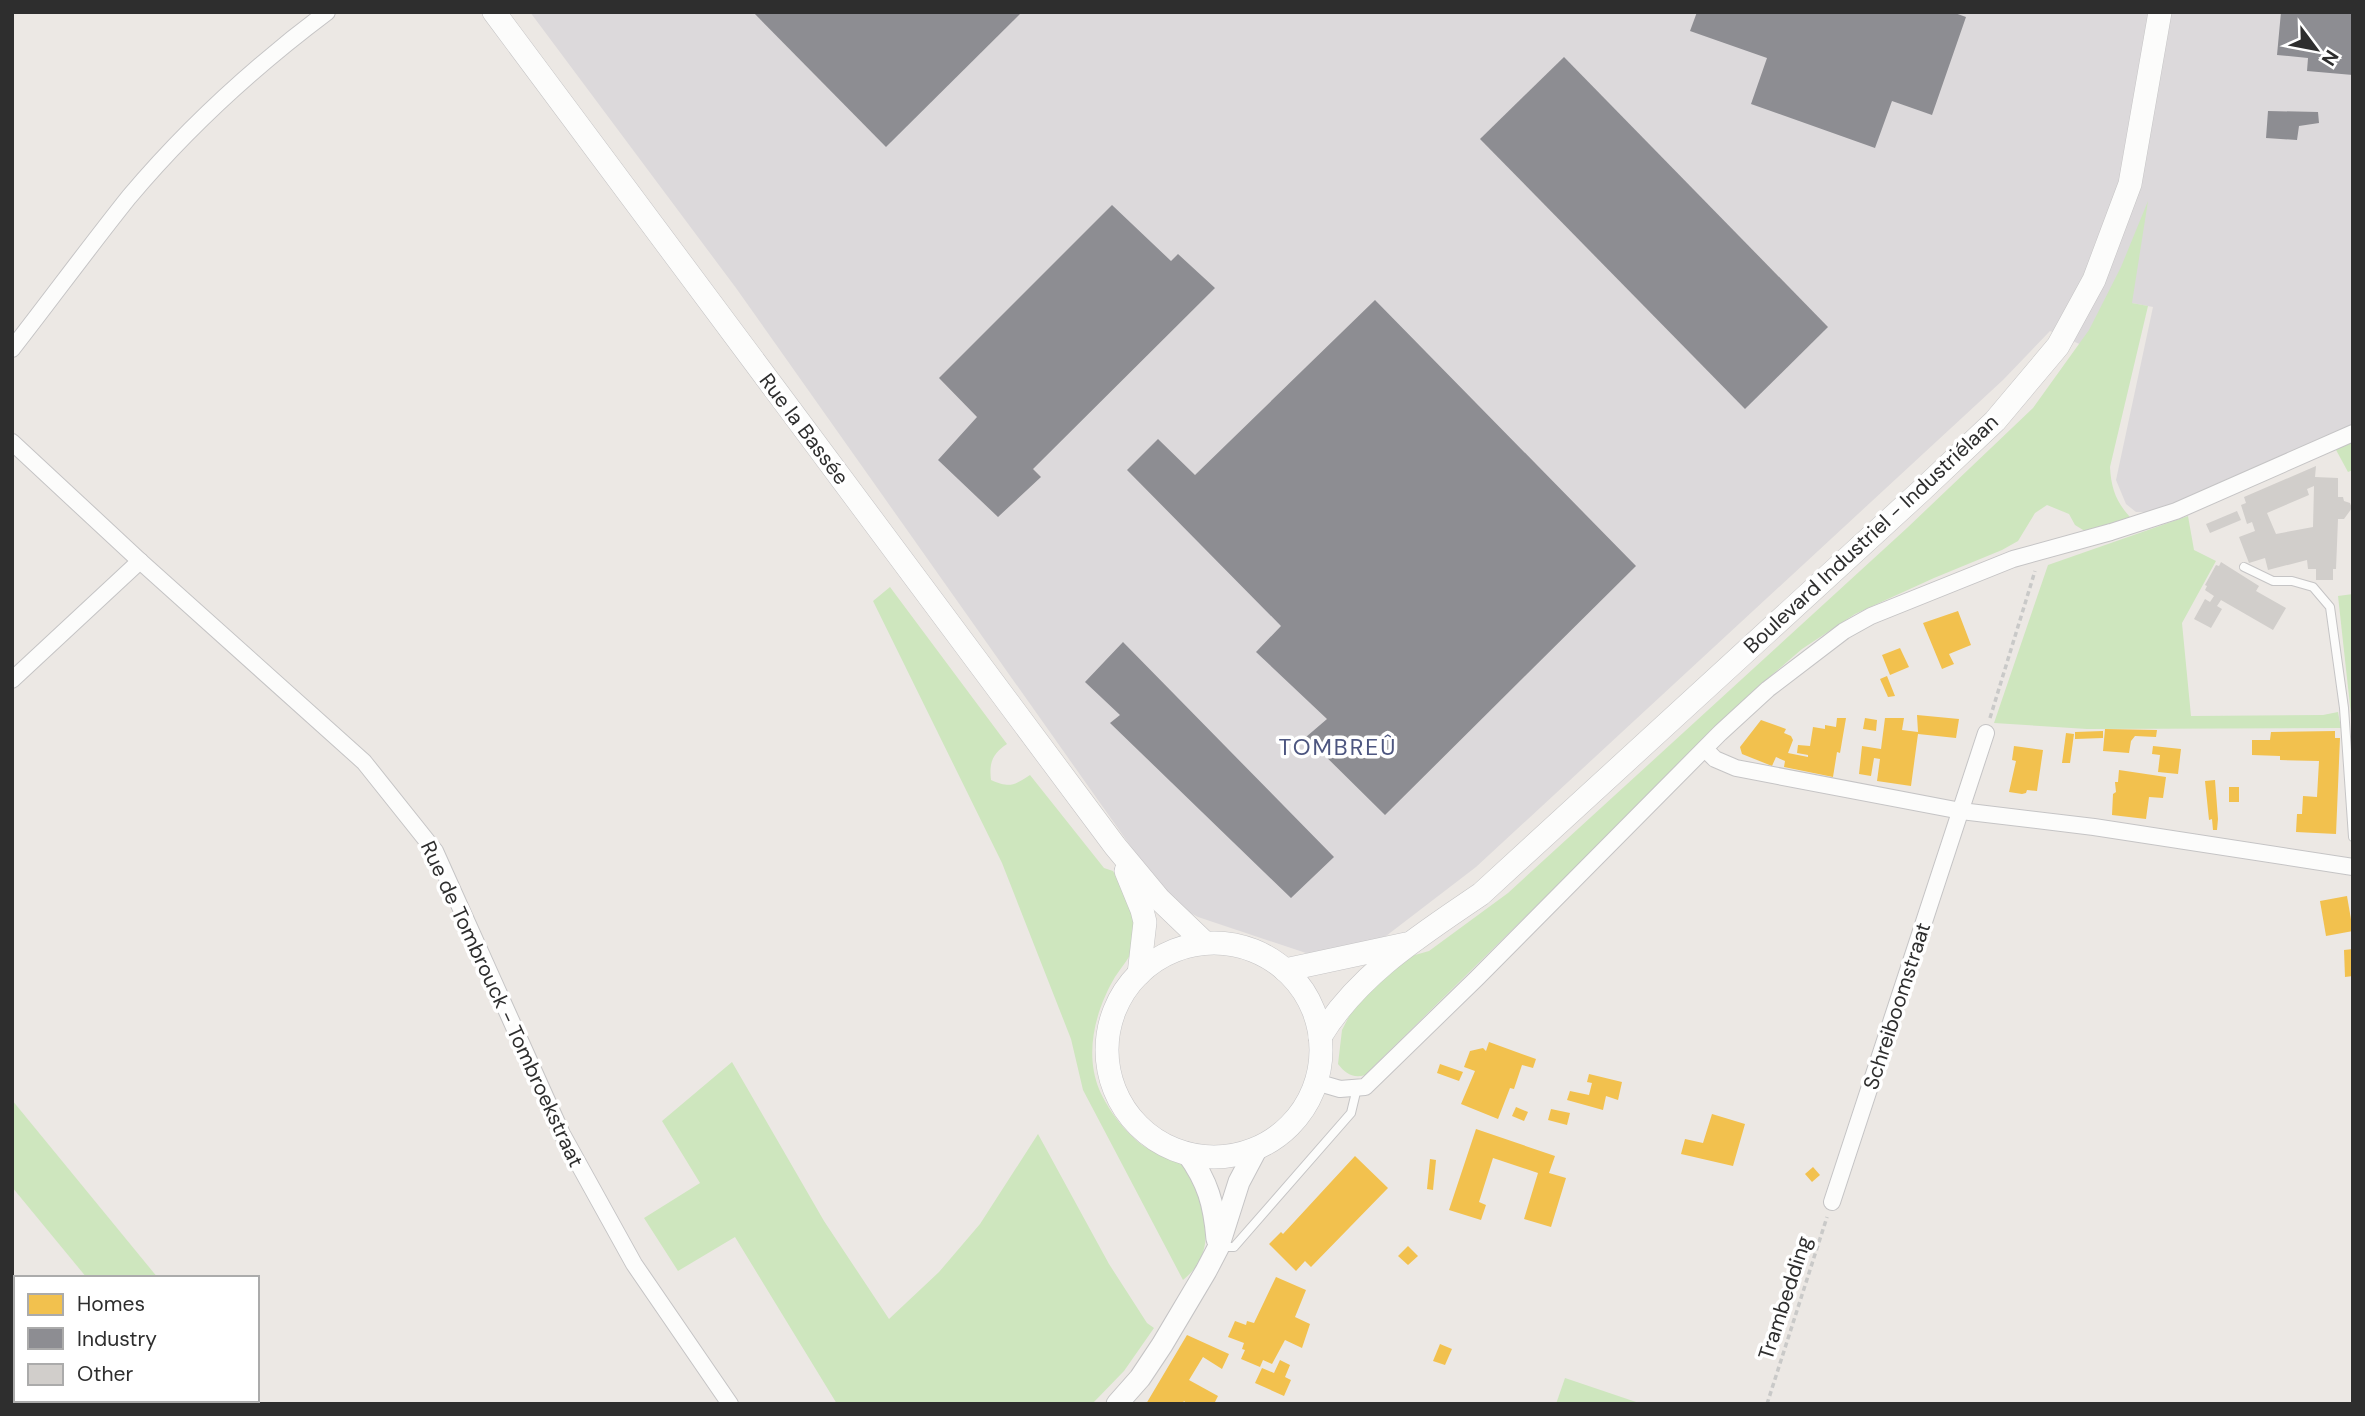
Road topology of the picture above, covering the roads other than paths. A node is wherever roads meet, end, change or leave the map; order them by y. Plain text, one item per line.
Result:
1 (327, 12) edge
2 (494, 12) edge
3 (2160, 12) edge
4 (12, 349) edge
5 (2353, 433) edge
6 (12, 442) edge
7 (140, 561) junction
8 (2244, 567) dead end
9 (12, 680) edge
10 (1986, 733) road end
11 (1704, 749) junction
12 (1961, 811) junction
13 (2353, 837) edge
14 (1115, 846) junction
15 (2352, 863) edge
16 (1205, 943) junction
17 (1409, 943) junction
18 (1286, 970) junction
19 (1139, 974) junction
20 (1320, 1037) junction
21 (1316, 1082) junction
22 (1357, 1088) junction
23 (1257, 1148) junction
24 (1187, 1153) junction
25 (1832, 1202) road end
26 (1218, 1248) junction
27 (730, 1404) edge
28 (1117, 1404) edge

1 - 4 street
2 - 14 main road, Rue la Bassée
3 - 17 main road, Boulevard Industriel - Industriélaan
5 - 11 street
6 - 7 street, Rue de Tombrouck - Tombroekstraat
7 - 9 street
7 - 27 street, Rue de Tombrouck - Tombroekstraat
8 - 13 lane
10 - 12 street, Schreiboomstraat
11 - 12 street
11 - 22 street
12 - 15 street
12 - 25 street, Schreiboomstraat
14 - 16 main road, Rue la Bassée
14 - 19 main road, Rue la Bassée
16 - 18 main road
16 - 19 main road
17 - 18 main road, Boulevard Industriel - Industriélaan
17 - 20 main road, Boulevard Industriel - Industriélaan
18 - 20 main road
19 - 24 main road
20 - 21 main road
21 - 22 street
21 - 23 main road
22 - 26 lane
23 - 24 main road
23 - 26 street
24 - 26 street
26 - 28 street

